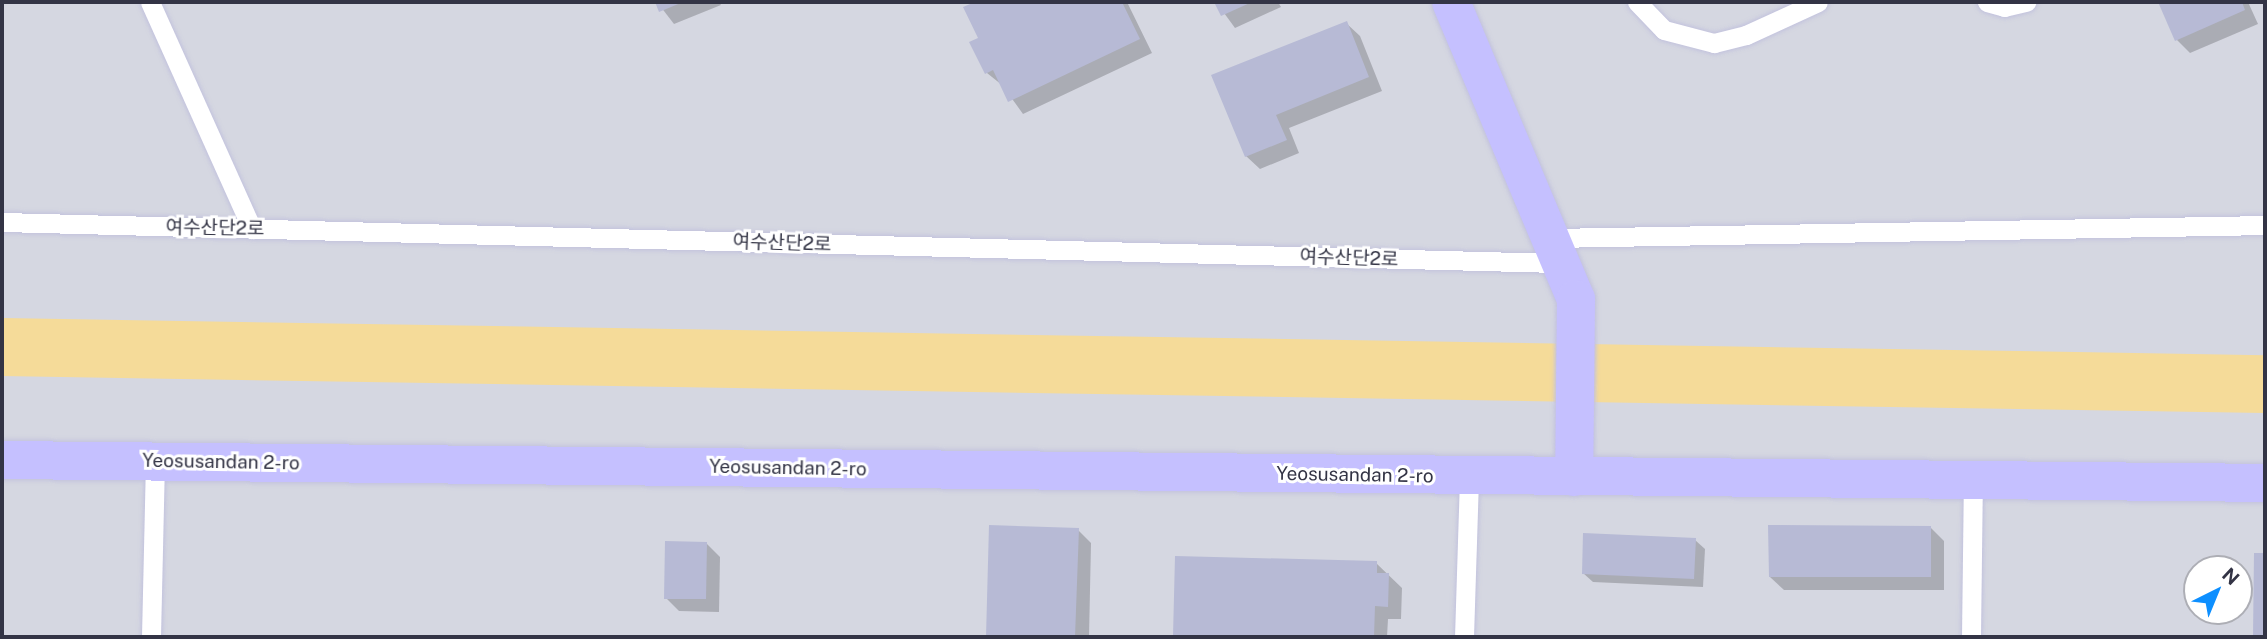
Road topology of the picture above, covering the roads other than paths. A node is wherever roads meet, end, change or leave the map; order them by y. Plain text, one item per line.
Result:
1 (150, 2) edge
2 (1451, 2) edge
3 (1637, 2) edge
4 (1818, 2) edge
5 (1987, 2) edge
6 (2026, 2) edge
7 (2, 222) edge
8 (2265, 225) edge
9 (252, 229) junction
10 (1557, 251) junction
11 (2, 460) edge
12 (155, 461) junction
13 (1468, 476) junction
14 (1574, 477) junction
15 (1973, 480) junction
16 (2265, 483) edge
17 (151, 637) edge
18 (1464, 637) edge
19 (1971, 637) edge

1 - 9 lane
2 - 10 street
3 - 4 lane
5 - 6 lane
7 - 9 lane, 여수산단2로
8 - 10 lane, 여수산단2로
9 - 10 lane, 여수산단2로
10 - 14 street
11 - 12 street, Yeosusandan 2-ro
12 - 13 street, Yeosusandan 2-ro
12 - 17 lane
13 - 14 street, Yeosusandan 2-ro
13 - 18 lane
14 - 15 street, Yeosusandan 2-ro
15 - 16 street, Yeosusandan 2-ro
15 - 19 lane

